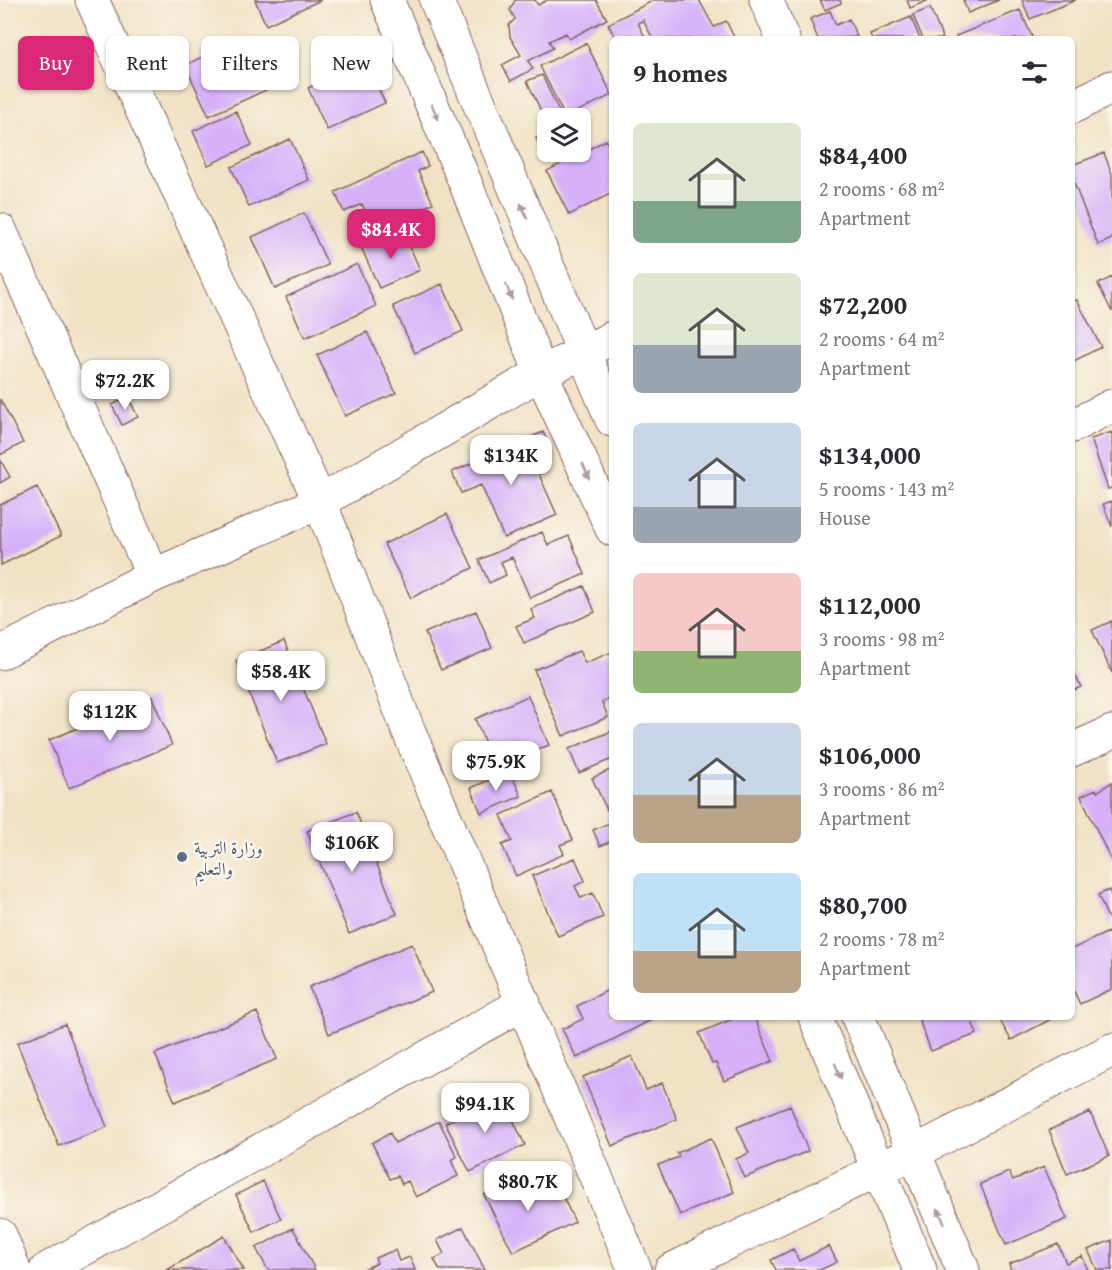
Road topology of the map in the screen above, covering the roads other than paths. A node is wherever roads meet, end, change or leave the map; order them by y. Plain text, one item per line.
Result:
1 (92, 0) edge
2 (387, 0) edge
3 (436, 0) edge
4 (766, 0) edge
5 (782, 36) edge
6 (1112, 87) edge
7 (1075, 106) edge
8 (0, 230) edge
9 (8, 265) edge
10 (598, 345) edge
11 (541, 373) junction
12 (609, 404) edge
13 (1112, 406) edge
14 (1075, 424) edge
15 (320, 502) junction
16 (609, 523) edge
17 (153, 576) junction
18 (0, 653) edge
19 (1112, 732) edge
20 (1075, 749) edge
21 (524, 1003) junction
22 (817, 1020) edge
23 (859, 1020) edge
24 (1112, 1050) edge
25 (915, 1152) junction
26 (878, 1169) junction
27 (0, 1234) edge
28 (14, 1270) edge
29 (46, 1270) edge
30 (635, 1270) edge
31 (671, 1270) edge
32 (920, 1270) edge
33 (963, 1270) edge

1 - 15 street
2 -> 11 street
10 -> 3 street
4 - 5 street
6 - 7 street
8 - 9 street
9 - 17 street
10 - 11 street
10 - 12 street
11 - 15 street
11 -> 16 street
13 - 14 street
15 - 17 street
15 - 21 street
17 - 18 street
19 - 20 street
21 - 29 street
21 - 30 street
22 -> 26 street
23 - 25 street
24 - 25 street
25 - 26 street
33 -> 25 street
26 - 31 street
26 - 32 street
27 - 28 street

